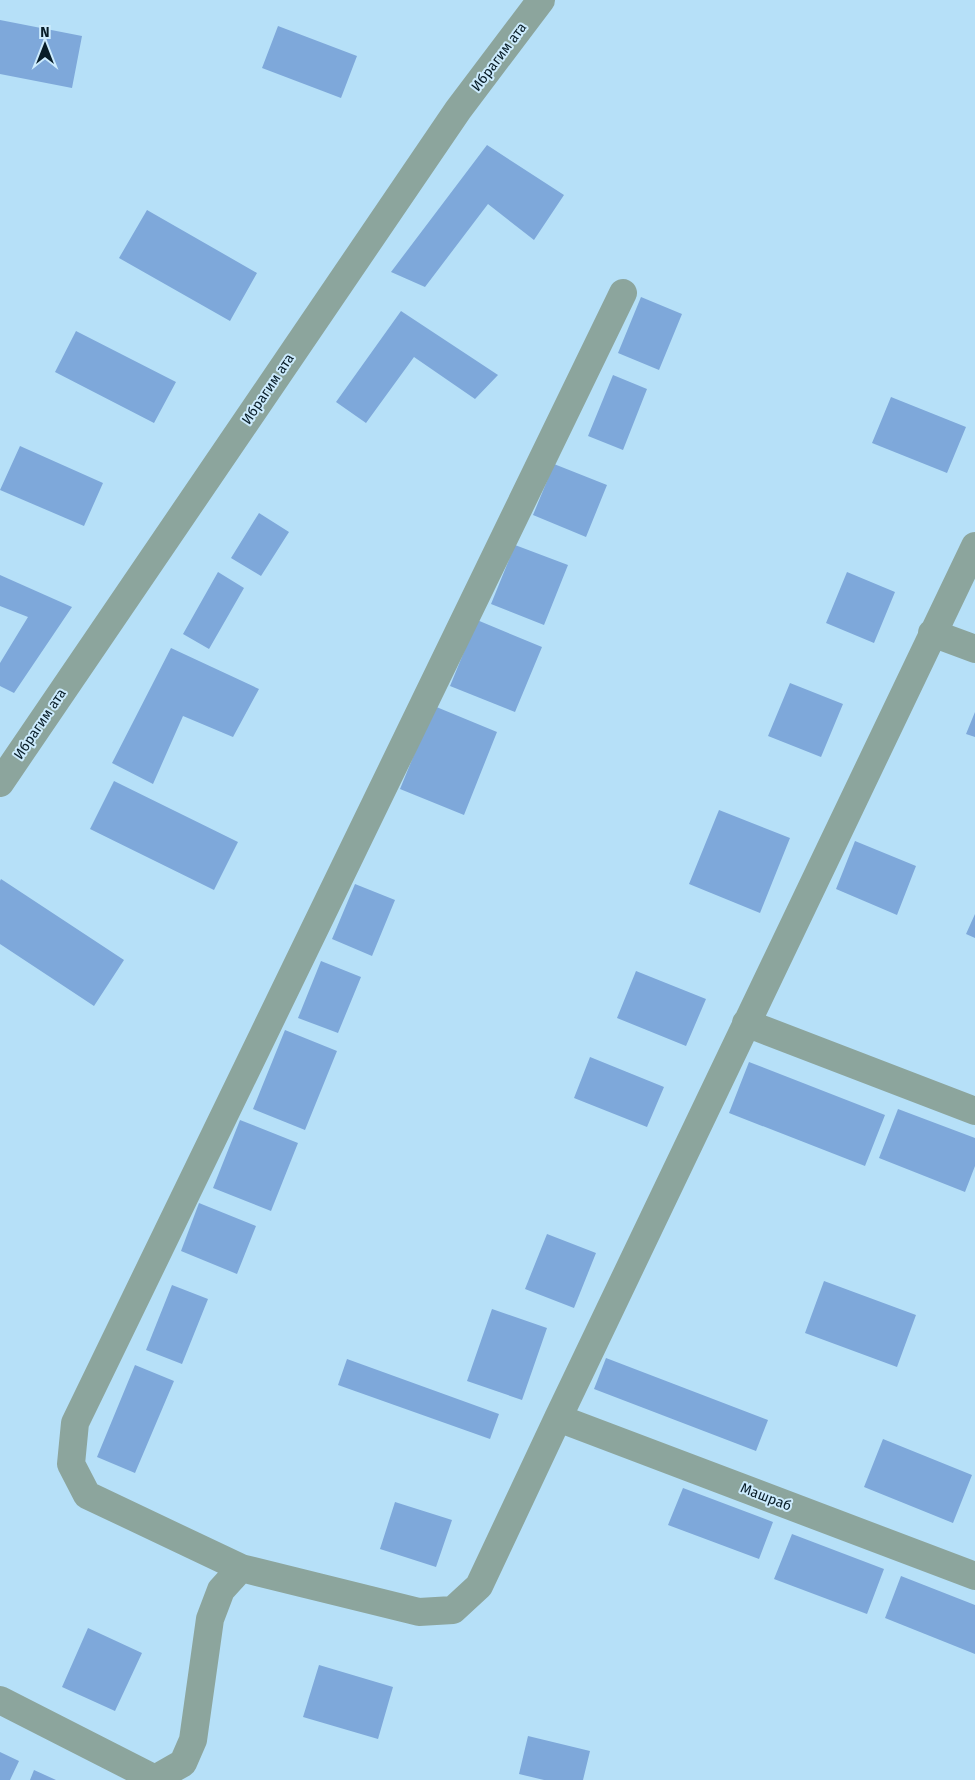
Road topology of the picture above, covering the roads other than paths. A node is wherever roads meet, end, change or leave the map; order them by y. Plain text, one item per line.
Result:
1 (541, 0) edge
2 (624, 293) dead end
3 (975, 546) edge
4 (932, 633) junction
5 (975, 649) edge
6 (0, 783) edge
7 (746, 1023) junction
8 (975, 1111) edge
9 (558, 1418) junction
10 (241, 1568) junction
11 (975, 1576) edge
12 (0, 1700) edge
13 (156, 1780) edge

1 - 6 street, Ибрагим ата
2 - 10 street
3 - 4 street
4 - 5 street
4 - 7 street
7 - 8 street
7 - 9 street
9 - 10 street
9 - 11 street, Машраб
10 - 13 street
12 - 13 street

